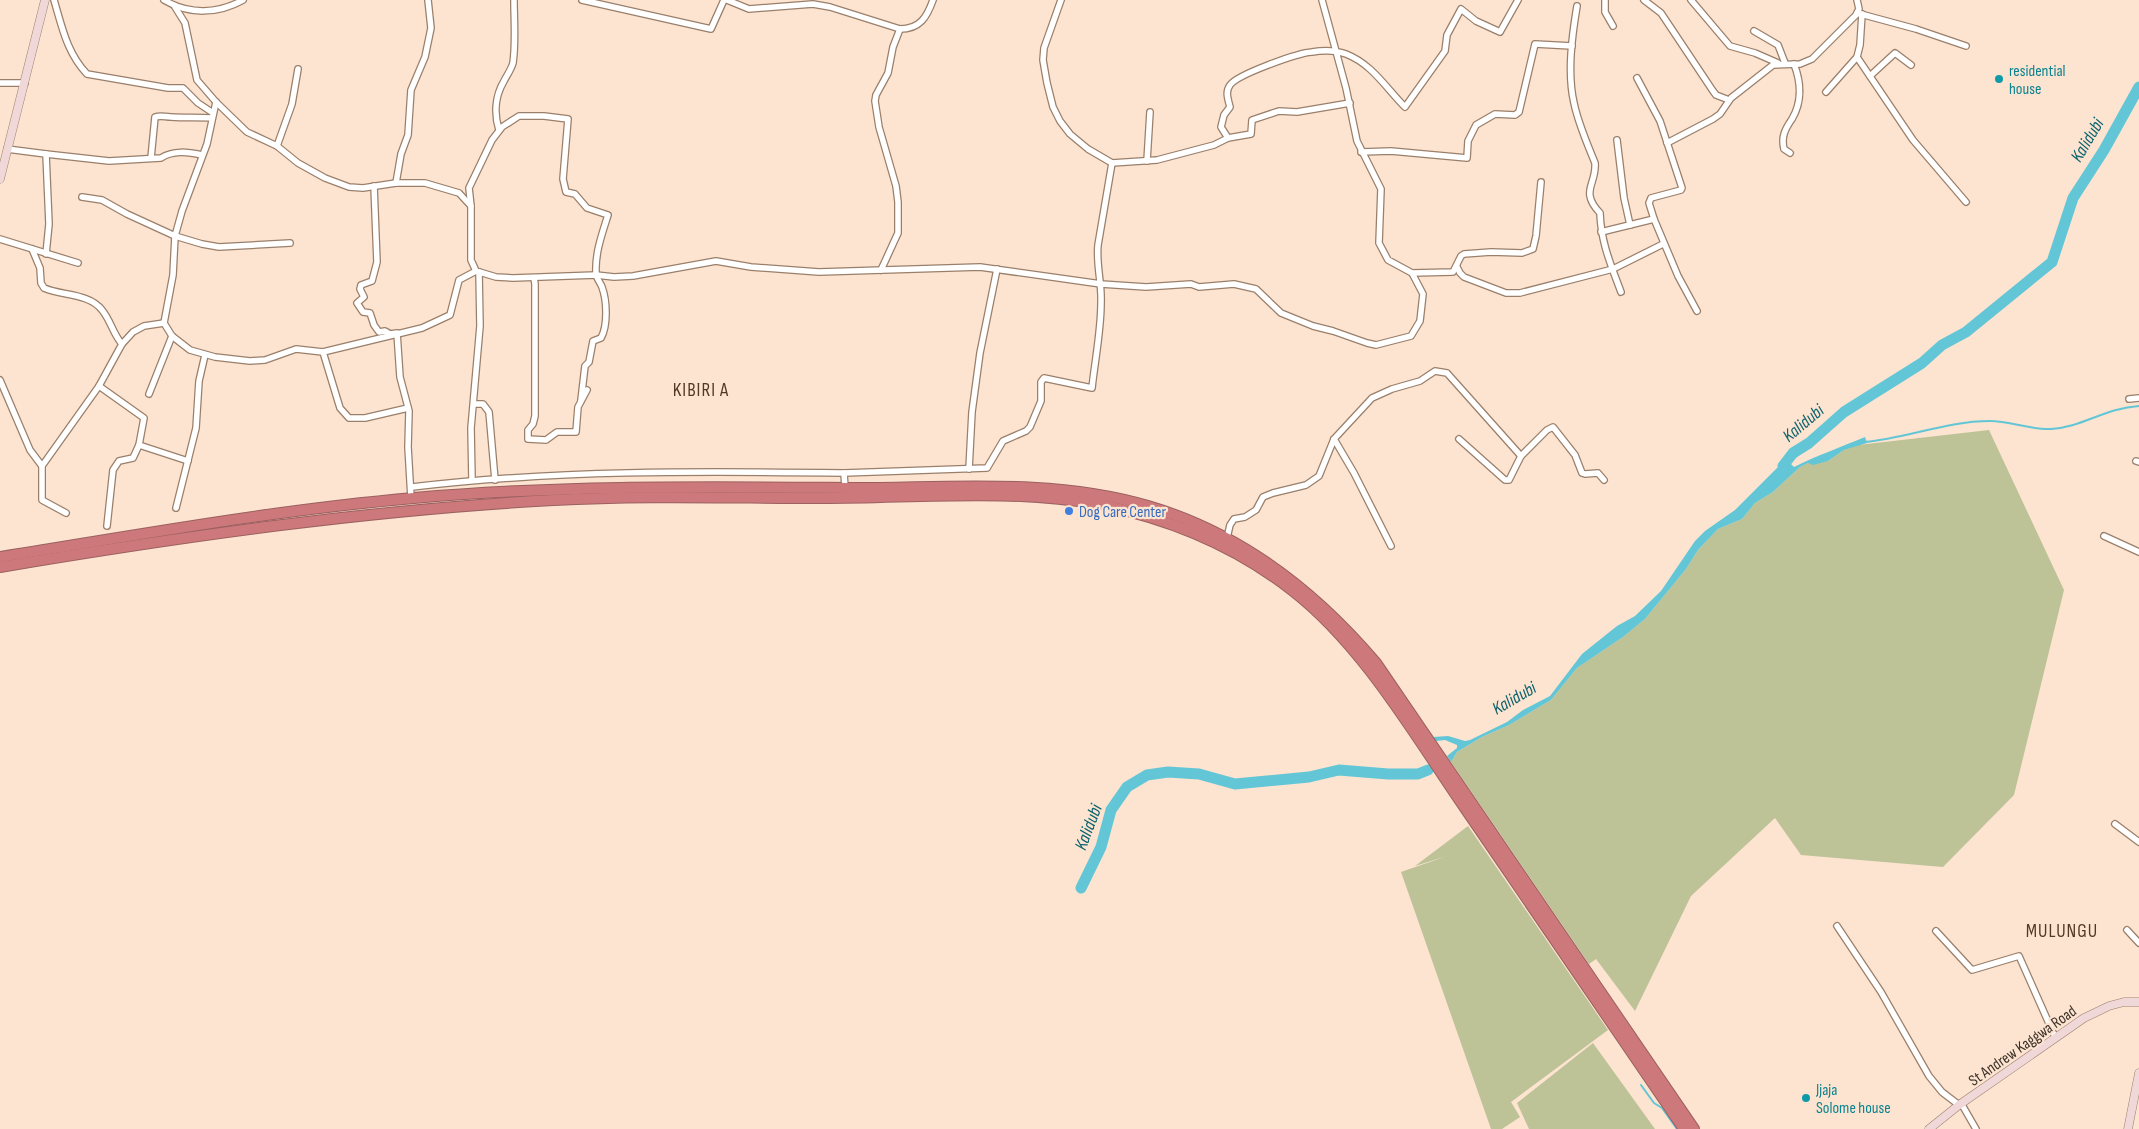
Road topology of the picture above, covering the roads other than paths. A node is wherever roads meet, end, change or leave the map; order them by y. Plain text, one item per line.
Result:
1 (45, 0) edge
2 (54, 0) edge
3 (164, 0) edge
4 (243, 0) edge
5 (428, 0) edge
6 (514, 0) edge
7 (582, 0) edge
8 (726, 0) edge
9 (933, 0) edge
10 (1061, 0) edge
11 (1322, 0) edge
12 (1518, 0) edge
13 (1605, 0) edge
14 (1644, 0) edge
15 (1691, 0) edge
16 (1857, 0) edge
17 (175, 6) junction
18 (1577, 6) dead end
19 (1859, 14) junction
20 (1613, 26) dead end
21 (900, 29) junction
22 (1754, 31) dead end
23 (1572, 46) junction
24 (1966, 46) dead end
25 (1334, 50) junction
26 (1857, 57) junction
27 (1782, 63) junction
28 (1794, 64) junction
29 (1911, 65) dead end
30 (298, 69) dead end
31 (1870, 76) junction
32 (1637, 78) dead end
33 (0, 83) edge
34 (24, 83) junction
35 (1826, 92) dead end
36 (1729, 100) junction
37 (216, 102) junction
38 (1350, 103) junction
39 (1150, 112) dead end
40 (213, 116) junction
41 (499, 130) junction
42 (1228, 138) junction
43 (1617, 140) dead end
44 (1667, 143) junction
45 (277, 146) junction
46 (8, 149) junction
47 (1361, 152) junction
48 (1790, 153) dead end
49 (46, 154) junction
50 (202, 155) junction
51 (151, 158) junction
52 (1147, 161) junction
53 (1112, 163) junction
54 (0, 179) edge
55 (1540, 182) dead end
56 (396, 183) junction
57 (374, 186) junction
58 (469, 188) junction
59 (459, 193) junction
60 (82, 197) dead end
61 (1966, 202) dead end
62 (472, 206) junction
63 (1654, 220) junction
64 (1630, 226) junction
65 (1601, 232) junction
66 (175, 236) junction
67 (0, 239) edge
68 (290, 243) dead end
69 (1663, 244) junction
70 (32, 250) junction
71 (46, 254) junction
72 (78, 264) dead end
73 (1457, 267) junction
74 (997, 269) junction
75 (881, 270) junction
76 (1612, 270) junction
77 (478, 271) junction
78 (1412, 273) junction
79 (596, 275) junction
80 (534, 278) junction
81 (1101, 284) junction
82 (1621, 292) dead end
83 (1696, 311) dead end
84 (164, 323) junction
85 (397, 333) junction
86 (172, 336) junction
87 (122, 344) junction
88 (323, 352) junction
89 (205, 355) junction
90 (0, 380) edge
91 (99, 386) junction
92 (588, 390) dead end
93 (149, 394) dead end
94 (2139, 398) edge
95 (2129, 399) dead end
96 (581, 400) junction
97 (474, 404) junction
98 (408, 408) junction
99 (1459, 439) dead end
100 (1334, 440) junction
101 (139, 445) junction
102 (1521, 456) junction
103 (188, 461) junction
104 (42, 466) junction
105 (969, 470) junction
106 (844, 473) junction
107 (566, 476) junction
108 (472, 480) junction
109 (495, 480) junction
110 (1604, 480) dead end
111 (846, 488) junction
112 (567, 490) junction
113 (411, 493) junction
114 (176, 508) dead end
115 (66, 513) dead end
116 (107, 526) dead end
117 (2104, 536) dead end
118 (1227, 538) junction
119 (1391, 546) dead end
120 (2139, 552) edge
121 (0, 557) edge
122 (0, 567) edge
123 (1373, 667) junction
124 (2115, 824) dead end
125 (2139, 842) edge
126 (1837, 926) dead end
127 (2127, 930) dead end
128 (1936, 931) dead end
129 (2139, 943) edge
130 (1582, 971) junction
131 (2139, 1002) edge
132 (2055, 1037) junction
133 (2139, 1073) edge
134 (1960, 1104) junction
135 (1684, 1129) edge
136 (1694, 1129) edge
137 (1930, 1129) edge
138 (1976, 1129) edge
139 (2128, 1129) edge

1 - 34 street
2 - 40 street
3 - 17 street
4 - 17 street
5 - 56 street
6 - 41 street
7 - 8 street
8 - 21 street
9 - 21 street
10 - 53 street
11 - 25 street
12 - 25 street
13 - 20 street
14 - 36 street
15 - 27 street
16 - 19 street
17 - 37 street
18 - 23 street
19 - 24 street
19 - 26 street
19 - 28 street
21 - 75 street
22 - 27 street
23 - 47 street
23 - 65 street
25 - 38 street
25 - 42 street
26 - 31 street
26 - 35 street
27 - 28 street
27 - 36 street
28 - 48 street
29 - 31 street
30 - 45 street
31 - 61 street
32 - 44 street
33 - 34 street
34 - 46 street
36 - 44 street
37 - 40 street
37 - 45 street
38 - 42 street
38 - 47 street
39 - 52 street
40 - 50 street
40 - 51 street
41 - 58 street
41 - 79 street
42 - 52 street
43 - 64 street
44 - 63 street
45 - 57 street
46 - 49 street
46 - 54 street
47 - 78 street
49 - 51 street
49 - 71 street
50 - 51 street
50 - 66 street
52 - 53 street
53 - 81 street
55 - 73 street
56 - 57 street
56 - 59 street
57 - 85 street
58 - 59 street
58 - 62 street
59 - 62 street
60 - 66 street
62 - 77 street
63 - 64 street
63 - 69 street
64 - 65 street
65 - 76 street
66 - 68 street
66 - 84 street
67 - 70 street
69 - 76 street
69 - 83 street
70 - 71 street
70 - 87 street
71 - 72 street
73 - 76 street
73 - 78 street
74 - 75 street
74 - 81 street
74 - 105 street
75 - 79 street
76 - 82 street
77 - 80 street
77 - 85 street
77 - 97 street
78 - 81 street
79 - 80 street
79 - 96 street
80 - 96 street
81 - 105 street
84 - 86 street
84 - 87 street
85 - 88 street
85 - 98 street
86 - 89 street
86 - 93 street
87 - 91 street
88 - 89 street
88 - 98 street
89 - 103 street
90 - 104 street
91 - 101 street
91 - 104 street
92 - 96 street
94 - 95 street
97 - 108 street
97 - 109 street
98 - 113 street
99 - 102 street
100 - 102 street
100 - 118 street
100 - 119 street
101 - 103 street
101 - 116 street
102 - 110 street
103 - 114 street
104 - 115 street
105 - 106 street
106 - 107 street
106 - 111 street
107 - 109 street
107 - 112 street
108 - 109 street
108 - 113 street
111 - 112 highway
111 - 118 highway
112 - 113 highway
113 - 121 highway
117 - 120 street
118 - 123 highway
122 - 123 highway
123 - 130 highway
124 - 125 street
126 - 134 street
127 - 129 street
128 - 132 street
130 - 135 highway
130 - 136 highway
131 - 132 street, St Andrew Kaggwa Road
132 - 134 street, St Andrew Kaggwa Road
133 - 139 street
134 - 137 street, St Andrew Kaggwa Road
134 - 138 street

